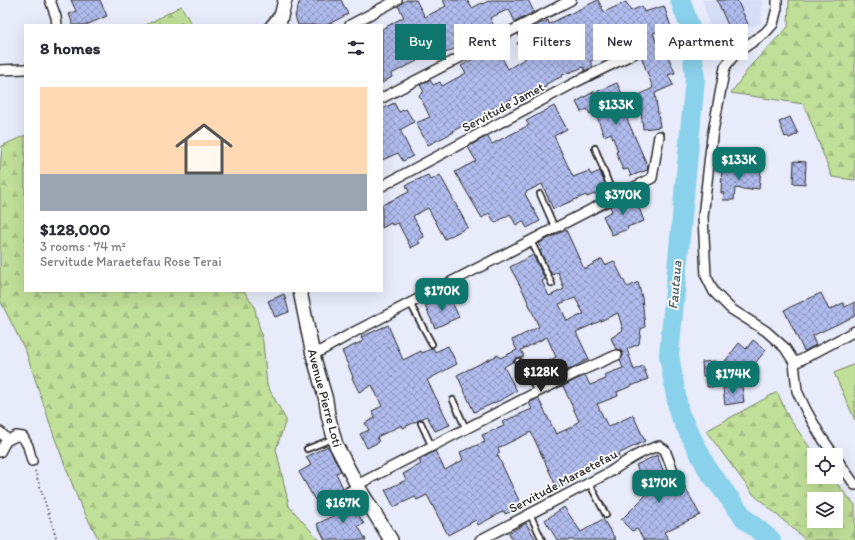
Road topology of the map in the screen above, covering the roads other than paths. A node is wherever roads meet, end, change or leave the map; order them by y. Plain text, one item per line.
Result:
1 (50, 0) edge
2 (397, 0) edge
3 (571, 0) edge
4 (777, 0) edge
5 (285, 2) edge
6 (56, 24) edge
7 (269, 24) edge
8 (279, 24) edge
9 (352, 24) edge
10 (621, 60) edge
11 (24, 69) edge
12 (0, 70) edge
13 (383, 97) edge
14 (659, 136) dead end
15 (595, 148) dead end
16 (383, 185) edge
17 (540, 194) dead end
18 (614, 197) junction
19 (555, 228) junction
20 (531, 241) junction
21 (552, 284) dead end
22 (300, 292) edge
23 (410, 303) junction
24 (855, 331) edge
25 (432, 344) dead end
26 (617, 355) dead end
27 (313, 356) junction
28 (518, 361) dead end
29 (794, 362) junction
30 (537, 392) junction
31 (452, 400) dead end
32 (421, 423) dead end
33 (466, 429) junction
34 (0, 432) edge
35 (334, 438) junction
36 (8, 440) junction
37 (432, 447) junction
38 (829, 448) edge
39 (307, 449) dead end
40 (0, 452) edge
41 (32, 461) road end
42 (843, 468) edge
43 (674, 476) dead end
44 (589, 483) junction
45 (357, 485) junction
46 (855, 485) edge
47 (326, 502) dead end
48 (530, 514) junction
49 (606, 515) dead end
50 (391, 540) edge
51 (480, 540) edge
52 (542, 540) edge

1 - 6 street
2 - 9 street
3 - 13 street
4 - 29 street
5 - 7 lane
5 - 8 main road
10 - 16 street, Servitude Jamet
11 - 12 street
14 - 18 street
15 - 18 lane
17 - 19 lane
18 - 19 street
19 - 20 street
20 - 21 lane
20 - 23 street
22 - 27 main road, Avenue Pierre Loti
23 - 25 lane
23 - 27 street
24 - 29 street
26 - 30 street
27 - 35 main road, Avenue Pierre Loti
28 - 30 lane
29 - 38 street
30 - 33 street
31 - 33 lane
32 - 37 lane
33 - 37 street
34 - 36 street
35 - 39 lane
35 - 45 main road, Avenue Pierre Loti
36 - 40 street
36 - 41 street
37 - 45 street
42 - 46 street
43 - 44 street, Servitude Maraetefau
44 - 48 street, Servitude Maraetefau
44 - 49 lane
45 - 47 lane
45 - 50 main road, Avenue Pierre Loti
48 - 51 street, Servitude Maraetefau
48 - 52 lane

